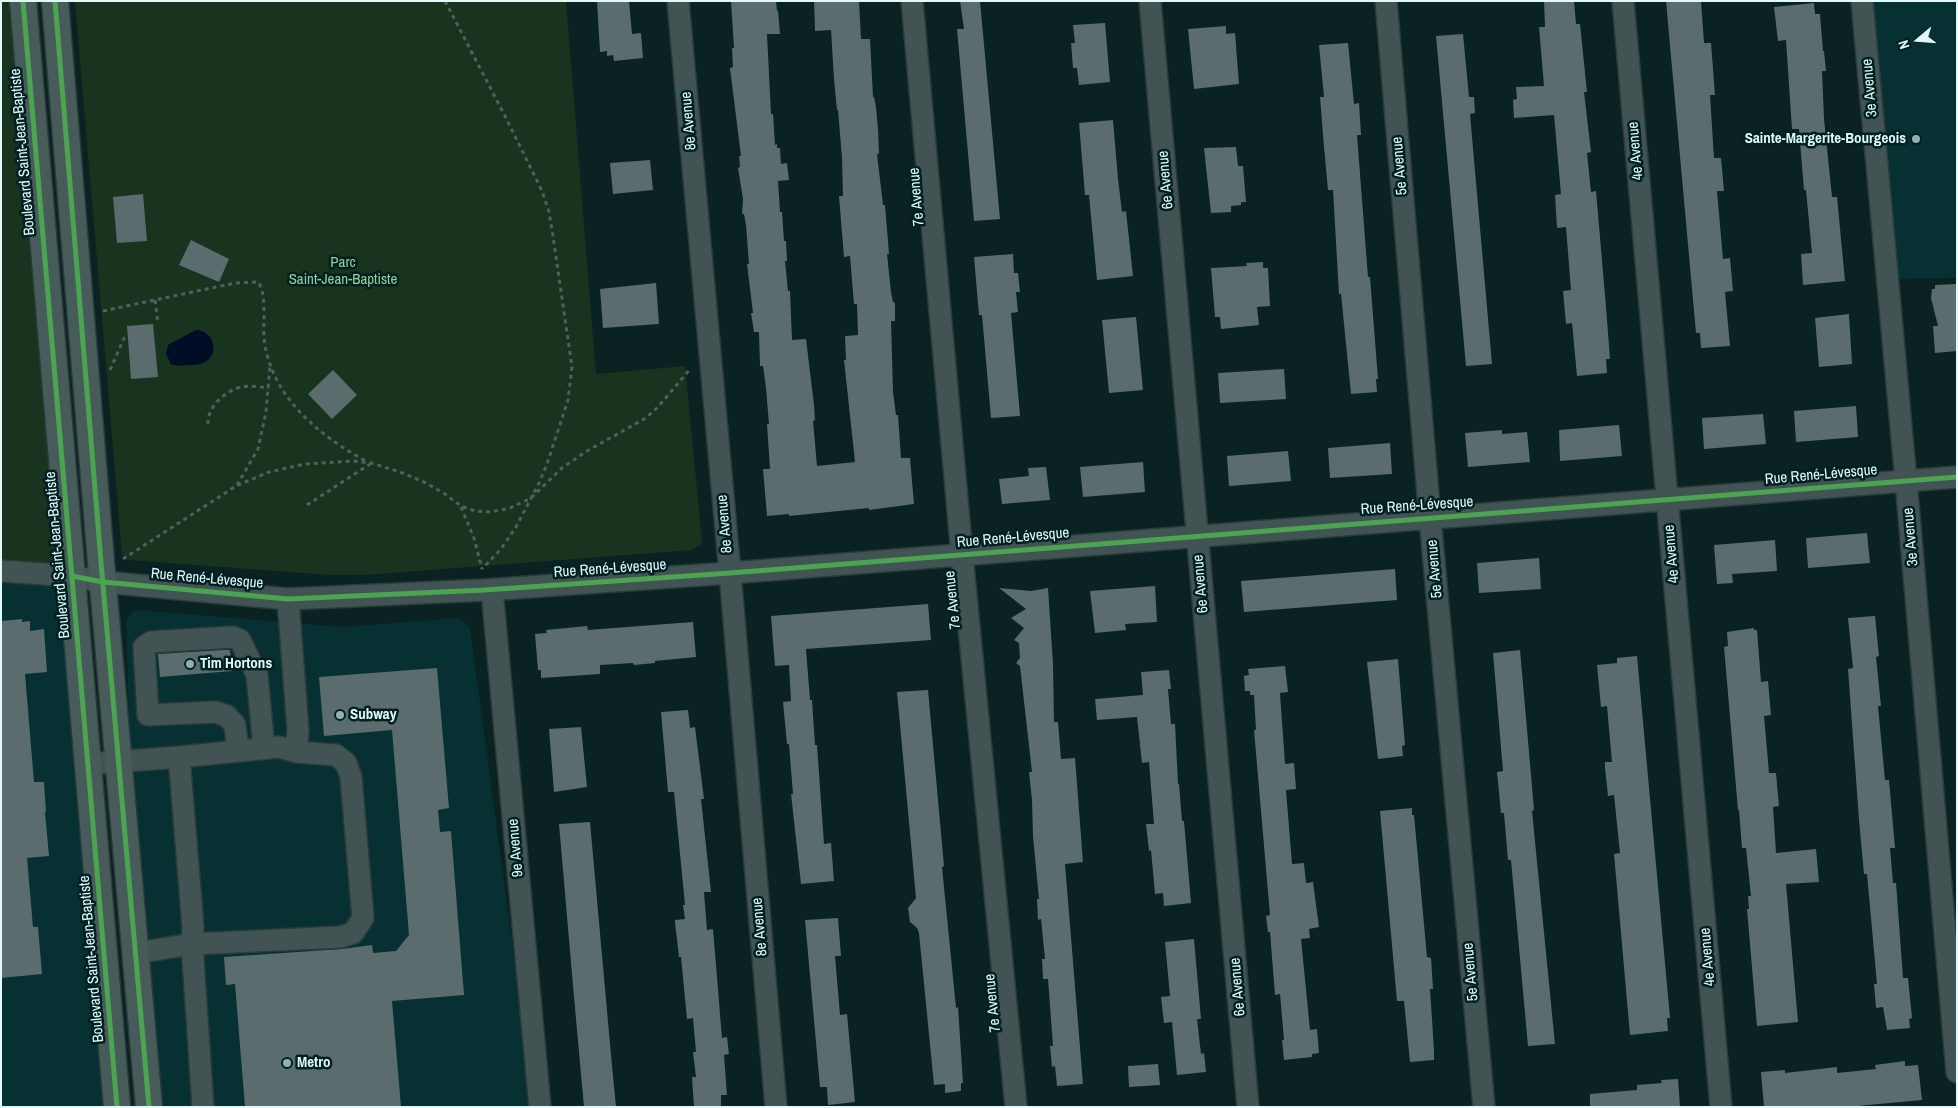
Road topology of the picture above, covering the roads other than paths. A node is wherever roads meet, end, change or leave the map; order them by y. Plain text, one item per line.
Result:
1 (23, 1) edge
2 (55, 1) edge
3 (678, 1) edge
4 (912, 1) edge
5 (1150, 1) edge
6 (1386, 1) edge
7 (1623, 1) edge
8 (1862, 1) edge
9 (1957, 477) edge
10 (1906, 481) junction
11 (1668, 500) junction
12 (1430, 518) junction
13 (1197, 536) junction
14 (962, 555) junction
15 (1, 571) edge
16 (730, 573) junction
17 (72, 576) junction
18 (103, 578) junction
19 (488, 590) junction
20 (288, 599) junction
21 (264, 748) junction
22 (238, 751) junction
23 (296, 752) junction
24 (179, 757) junction
25 (119, 762) junction
26 (88, 764) junction
27 (192, 944) junction
28 (136, 953) junction
29 (105, 956) junction
30 (1957, 1072) edge
31 (117, 1107) edge
32 (149, 1107) edge
33 (203, 1107) edge
34 (540, 1107) edge
35 (776, 1107) edge
36 (1016, 1107) edge
37 (1248, 1107) edge
38 (1484, 1107) edge
39 (1721, 1107) edge

1 - 17 main road, Boulevard Saint-Jean-Baptiste
2 - 18 main road
3 - 16 street, 8e Avenue
4 - 14 street, 7e Avenue
5 - 13 street, 6e Avenue
6 - 12 street, 5e Avenue
7 - 11 street, 4e Avenue
8 - 10 street, 3e Avenue
9 - 10 street, Rue René-Lévesque
10 - 11 street, Rue René-Lévesque
10 - 30 street, 3e Avenue
11 - 12 street, Rue René-Lévesque
11 - 39 street, 4e Avenue
12 - 13 street, Rue René-Lévesque
12 - 38 street, 5e Avenue
13 - 14 street, Rue René-Lévesque
13 - 37 street, 6e Avenue
14 - 16 street, Rue René-Lévesque
14 - 36 street, 7e Avenue
15 - 17 street, Rue René-Lévesque
16 - 19 street, Rue René-Lévesque
16 - 35 street, 8e Avenue
17 - 18 street, Rue René-Lévesque
17 - 26 main road, Boulevard Saint-Jean-Baptiste
18 - 20 street, Rue René-Lévesque
18 - 25 main road
19 - 20 street, Rue René-Lévesque
19 - 34 street, 9e Avenue
20 - 23 street
21 - 22 street
21 - 22 street
21 - 23 street
22 - 24 street
23 - 27 street
24 - 25 street
24 - 27 street
25 - 26 street
25 - 28 main road
26 - 29 main road, Boulevard Saint-Jean-Baptiste
27 - 28 street
27 - 33 street
28 - 29 main road
28 - 32 main road
29 - 31 main road, Boulevard Saint-Jean-Baptiste

